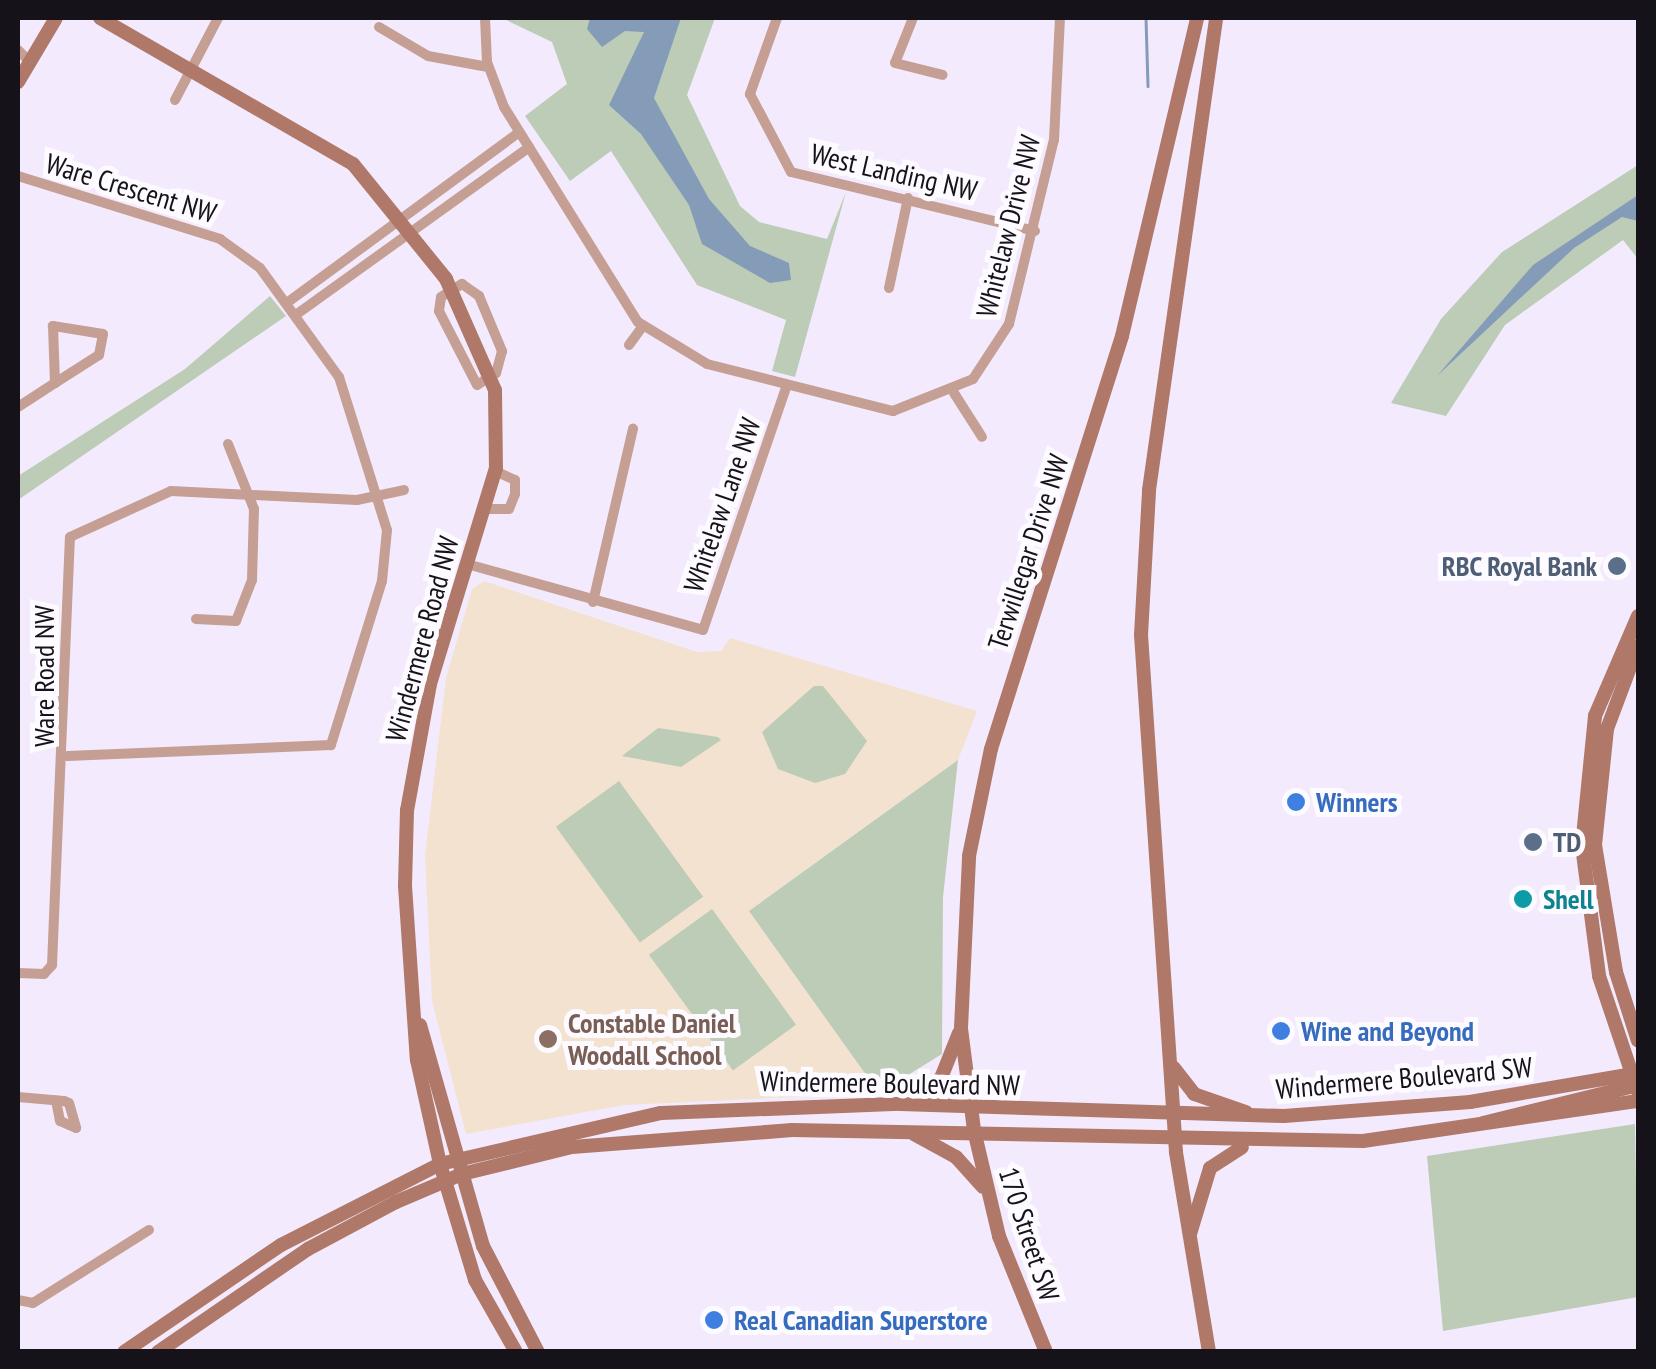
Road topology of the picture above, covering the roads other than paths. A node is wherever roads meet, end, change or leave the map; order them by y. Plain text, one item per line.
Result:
1 (56, 18) edge
2 (100, 18) edge
3 (218, 18) edge
4 (486, 18) edge
5 (777, 18) edge
6 (913, 18) edge
7 (1060, 18) edge
8 (1197, 18) edge
9 (1216, 18) edge
10 (379, 27) dead end
11 (488, 67) junction
12 (24, 69) edge
13 (188, 75) junction
14 (943, 75) dead end
15 (175, 100) dead end
16 (518, 133) junction
17 (529, 147) junction
18 (18, 176) edge
19 (908, 198) junction
20 (407, 224) junction
21 (1035, 231) junction
22 (451, 288) junction
23 (889, 288) dead end
24 (288, 302) junction
25 (297, 314) junction
26 (643, 326) junction
27 (629, 345) dead end
28 (490, 378) junction
29 (55, 383) junction
30 (786, 388) junction
31 (954, 393) junction
32 (18, 407) edge
33 (633, 429) dead end
34 (982, 436) dead end
35 (228, 444) dead end
36 (496, 470) junction
37 (404, 490) dead end
38 (248, 492) junction
39 (382, 496) junction
40 (484, 509) junction
41 (468, 564) junction
42 (592, 602) junction
43 (1638, 616) edge
44 (196, 618) dead end
45 (1638, 646) edge
46 (67, 756) junction
47 (18, 973) edge
48 (417, 1020) junction
49 (961, 1028) junction
50 (1638, 1040) edge
51 (1169, 1056) junction
52 (1637, 1085) edge
53 (18, 1097) edge
54 (56, 1100) dead end
55 (900, 1104) junction
56 (970, 1108) junction
57 (1173, 1115) junction
58 (1256, 1116) junction
59 (974, 1130) junction
60 (909, 1132) junction
61 (1175, 1142) junction
62 (1248, 1144) junction
63 (440, 1164) junction
64 (459, 1166) junction
65 (445, 1181) junction
66 (986, 1189) junction
67 (149, 1230) dead end
68 (1188, 1245) junction
69 (18, 1300) edge
70 (124, 1352) edge
71 (158, 1352) edge
72 (516, 1352) edge
73 (538, 1352) edge
74 (1046, 1352) edge
75 (1209, 1352) edge

1 - 12 street
2 - 13 street, Windermere Road NW
3 - 13 street
4 - 11 street, Whitelaw Drive NW
5 - 19 street, West Landing NW
6 - 14 street
7 - 21 street, Whitelaw Drive NW
8 - 49 street, Terwillegar Drive NW
9 - 51 street
10 - 11 street
11 - 16 street, Whitelaw Drive NW
13 - 15 street
13 - 20 street, Windermere Road NW
16 - 17 street, Whitelaw Drive NW
16 - 20 street
17 - 20 street
17 - 26 street, Whitelaw Drive NW
18 - 24 street, Ware Crescent NW
19 - 21 street, West Landing NW
19 - 23 street
20 - 22 street, Windermere Road NW
20 - 24 street
20 - 25 street
21 - 31 street, Whitelaw Drive NW
22 - 28 street, Windermere Road NW
22 - 28 street
24 - 25 street, Ware Crescent NW
25 - 39 street, Ware Crescent NW
26 - 27 street
26 - 30 street, Whitelaw Drive NW
28 - 36 street, Windermere Road NW
29 - 29 street
29 - 32 street
30 - 31 street, Whitelaw Drive NW
30 - 42 street, Whitelaw Lane NW
31 - 34 street
33 - 42 street
35 - 38 street
36 - 40 street, Windermere Road NW
36 - 40 street, Windermere Road NW
37 - 39 street
38 - 39 street, Ware Road NW
38 - 44 street
38 - 46 street, Ware Road NW
39 - 46 street, Ware Crescent NW
40 - 41 street, Windermere Road NW
41 - 42 street, Whitelaw Lane NW
41 - 48 street, Windermere Road NW
43 - 52 street
45 - 50 street
46 - 47 street, Ware Road NW
48 - 63 street, Windermere Road NW
48 - 64 street, Windermere Road NW
49 - 55 street
49 - 56 street, Terwillegar Drive NW
51 - 57 street
51 - 58 street
52 - 58 street, Windermere Boulevard SW
52 - 62 street, Windermere Boulevard SW
53 - 54 street
55 - 56 street, Windermere Boulevard NW
55 - 64 street, Windermere Boulevard NW
56 - 57 street, Windermere Boulevard NW
56 - 59 street, 170 Street SW
57 - 58 street, Windermere Boulevard SW
57 - 61 street
59 - 60 street, Windermere Boulevard NW
59 - 61 street, Windermere Boulevard NW
59 - 66 street, 170 Street SW
60 - 64 street, Windermere Boulevard NW
60 - 66 street
61 - 62 street, Windermere Boulevard SW
61 - 68 street
62 - 68 street
63 - 64 street, Windermere Boulevard NW
63 - 65 street, Windermere Road NW
63 - 70 street, Windermere Boulevard NW
64 - 65 street, Windermere Boulevard NW
64 - 73 street, Windermere Road NW
65 - 71 street, Windermere Boulevard NW
65 - 72 street, Windermere Road NW
66 - 74 street, 170 Street SW
67 - 69 street
68 - 75 street

